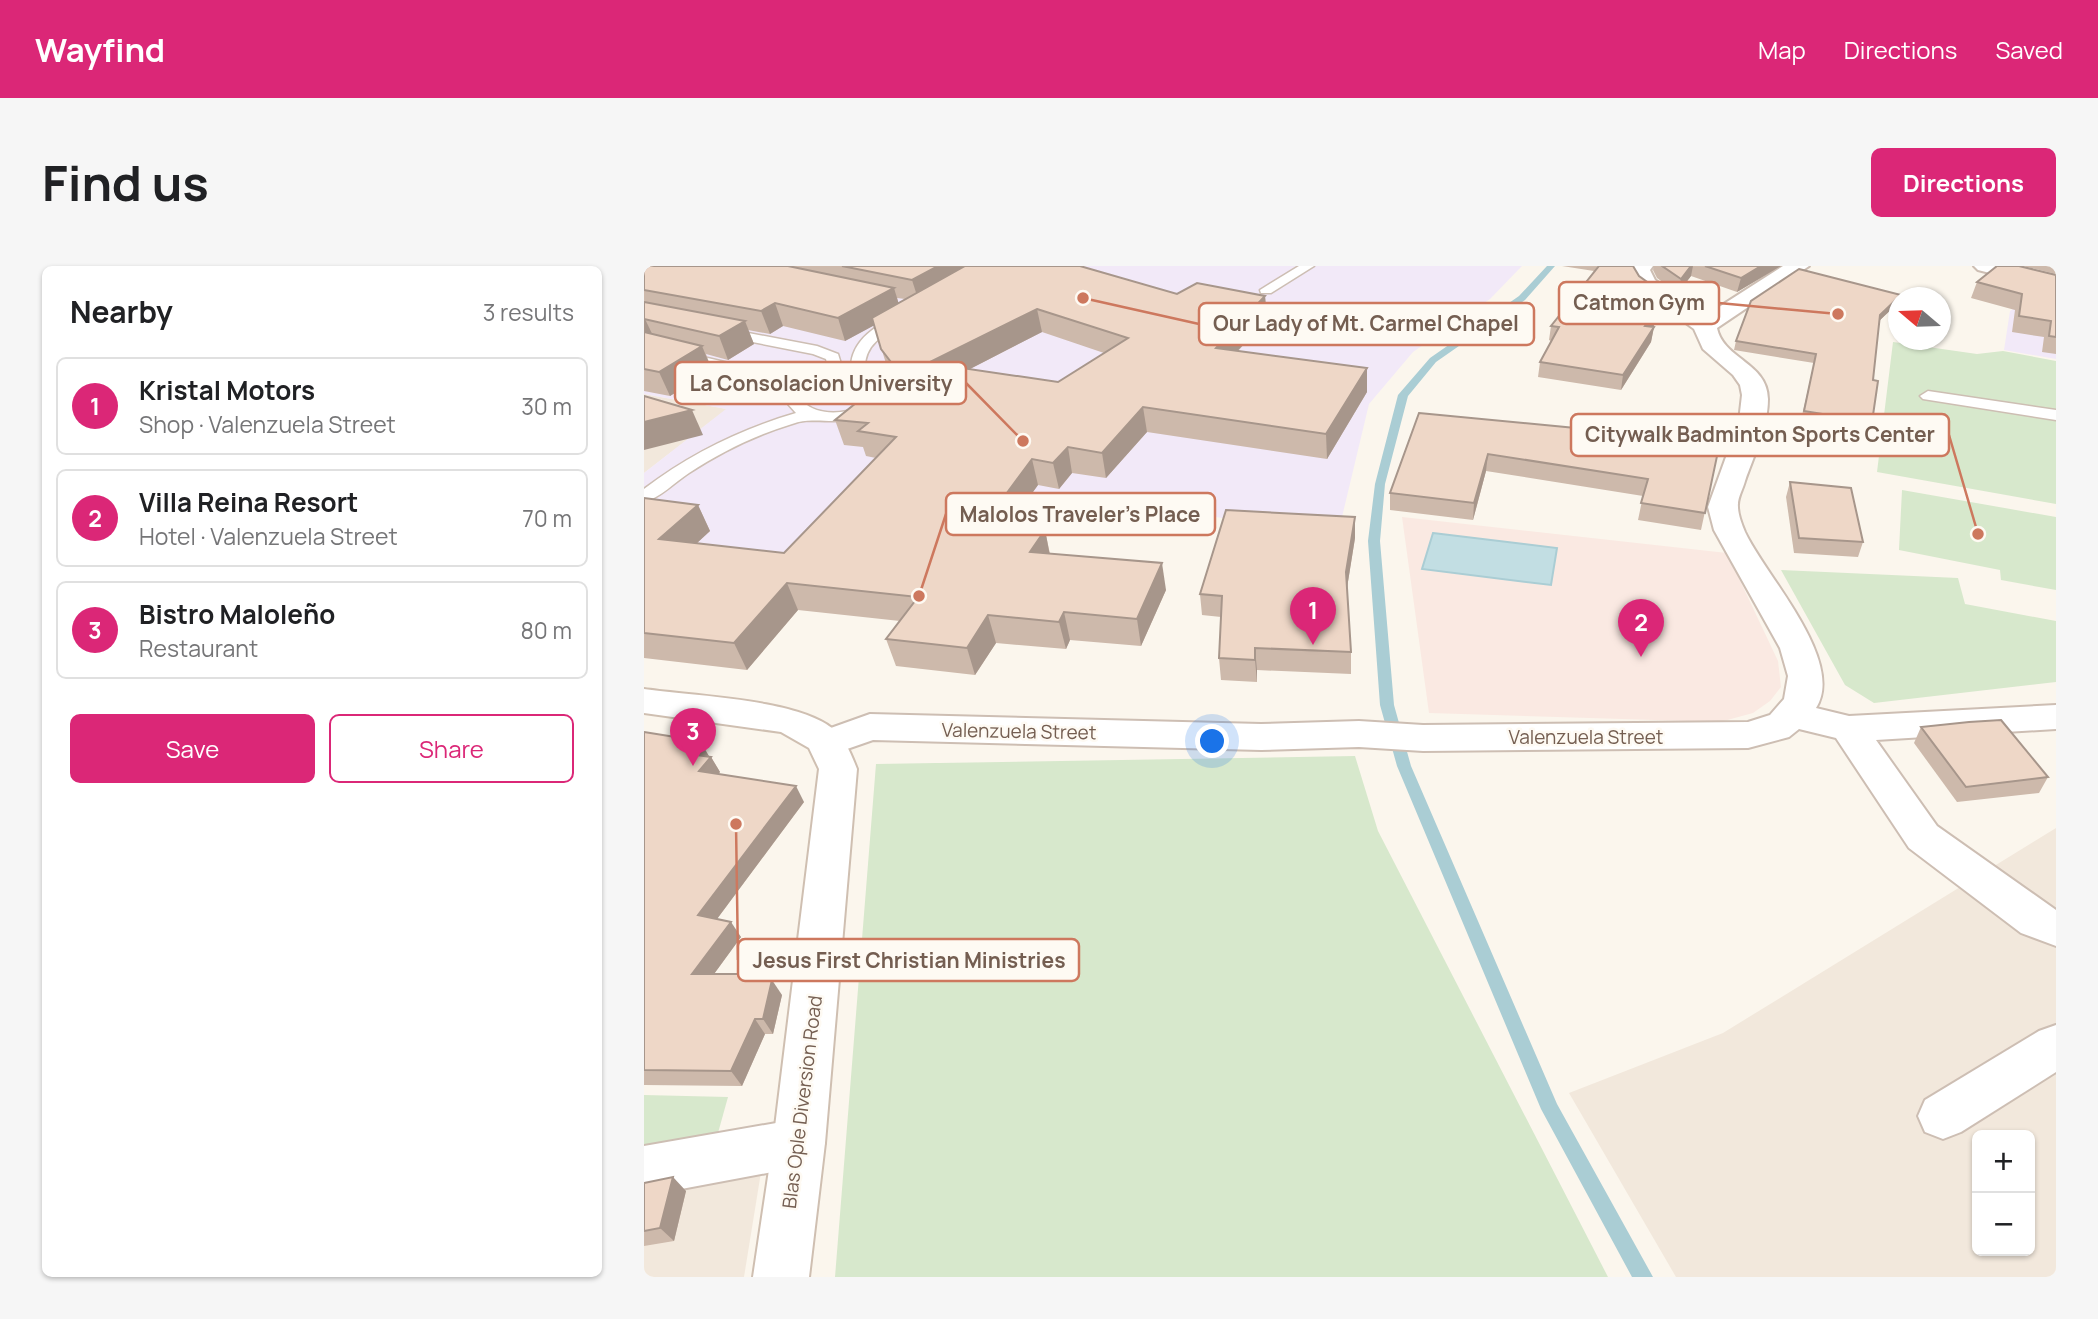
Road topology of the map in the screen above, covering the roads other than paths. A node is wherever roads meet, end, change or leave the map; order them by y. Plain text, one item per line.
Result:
1 (1308, 266) edge
2 (1642, 266) edge
3 (1985, 266) edge
4 (1750, 268) edge
5 (1791, 271) edge
6 (2056, 283) edge
7 (1266, 290) dead end
8 (920, 309) edge
9 (1705, 326) junction
10 (713, 330) edge
11 (668, 352) edge
12 (858, 373) junction
13 (828, 378) junction
14 (808, 386) junction
15 (1928, 396) dead end
16 (808, 414) junction
17 (2056, 415) edge
18 (644, 497) edge
19 (644, 701) edge
20 (1792, 715) junction
21 (2056, 717) edge
22 (1849, 729) junction
23 (827, 743) junction
24 (2056, 929) edge
25 (2056, 1046) edge
26 (1943, 1116) dead end
27 (799, 1143) junction
28 (644, 1171) edge
29 (781, 1277) edge

1 - 7 lane
2 - 9 street
3 - 6 street
4 - 5 street
5 - 9 street
8 - 12 lane
9 - 20 street
10 - 13 lane
11 - 14 lane
12 - 13 lane
12 - 16 lane
13 - 14 lane
14 - 16 lane
15 - 17 lane
16 - 18 lane
19 - 23 street
20 - 22 street
20 - 23 street, Valenzuela Street
21 - 22 street
22 - 24 street
23 - 27 street, Blas Ople Diversion Road
25 - 26 street
27 - 28 street
27 - 29 street, Blas Ople Diversion Road

